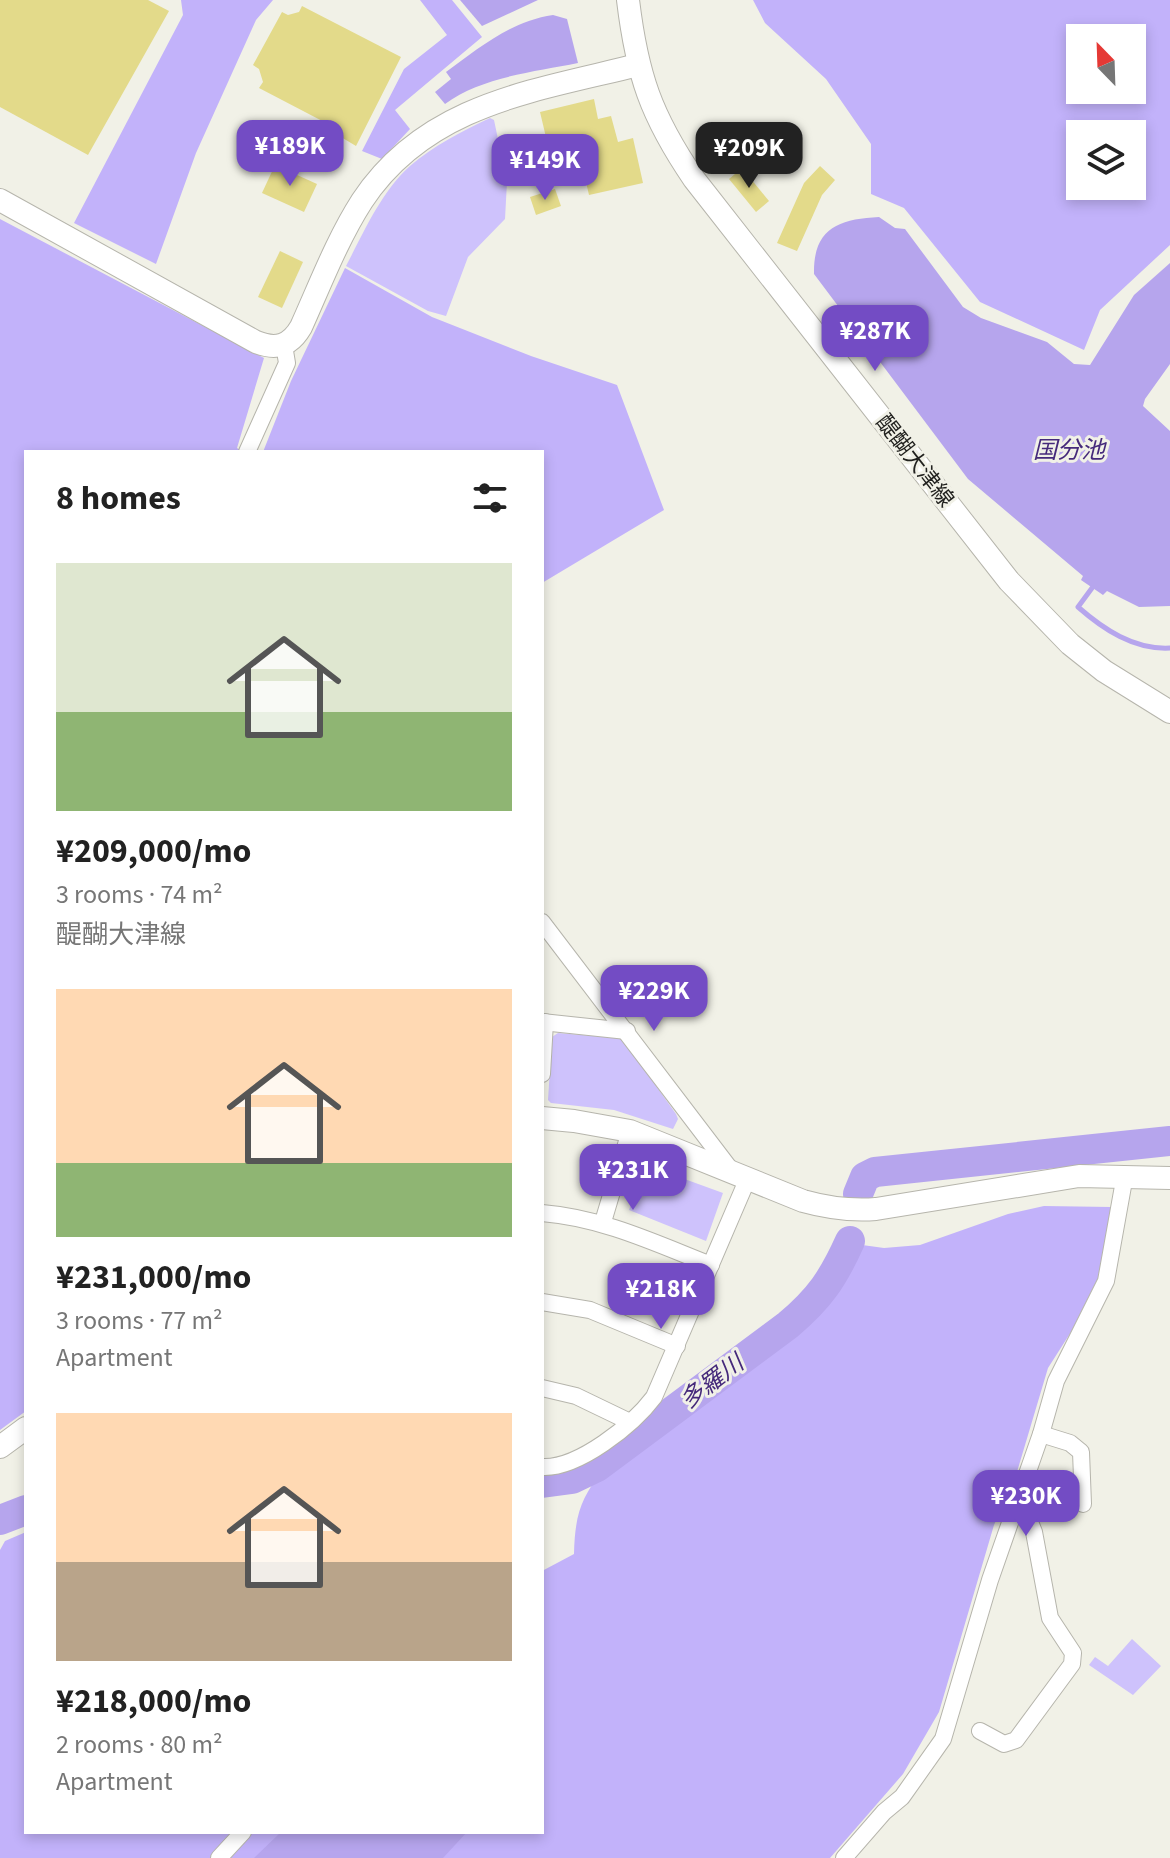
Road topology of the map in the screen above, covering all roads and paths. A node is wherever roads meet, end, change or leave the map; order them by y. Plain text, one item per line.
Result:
1 (628, 0) edge
2 (638, 65) junction
3 (0, 200) edge
4 (284, 345) junction
5 (248, 450) edge
6 (1170, 712) edge
7 (546, 930) edge
8 (544, 1022) edge
9 (627, 1031) junction
10 (678, 1101) junction
11 (544, 1118) edge
12 (630, 1131) junction
13 (673, 1147) junction
14 (740, 1175) junction
15 (1125, 1175) junction
16 (1170, 1178) edge
17 (544, 1213) edge
18 (603, 1222) junction
19 (711, 1265) junction
20 (544, 1302) edge
21 (677, 1346) junction
22 (544, 1388) edge
23 (630, 1422) junction
24 (24, 1429) edge
25 (1041, 1434) junction
26 (0, 1447) edge
27 (544, 1467) edge
28 (1020, 1497) junction
29 (1083, 1504) dead end
30 (980, 1731) dead end
31 (241, 1834) edge
32 (219, 1858) edge
33 (844, 1858) edge

1 - 2 street, 醍醐大津線
2 - 4 street
2 - 6 street, 醍醐大津線
3 - 4 street
4 - 5 street
7 - 9 street
8 - 9 street
9 - 10 street
10 - 13 street
10 - 14 street
11 - 12 street
12 - 13 street
12 - 18 street
13 - 14 street
14 - 15 street
14 - 19 street
15 - 16 street
15 - 25 street
17 - 18 street
18 - 19 street
19 - 21 street
20 - 21 street
21 - 23 street
22 - 23 street
23 - 27 street
24 - 26 street
25 - 28 street
25 - 29 street
28 - 30 street
28 - 33 street
31 - 32 street

